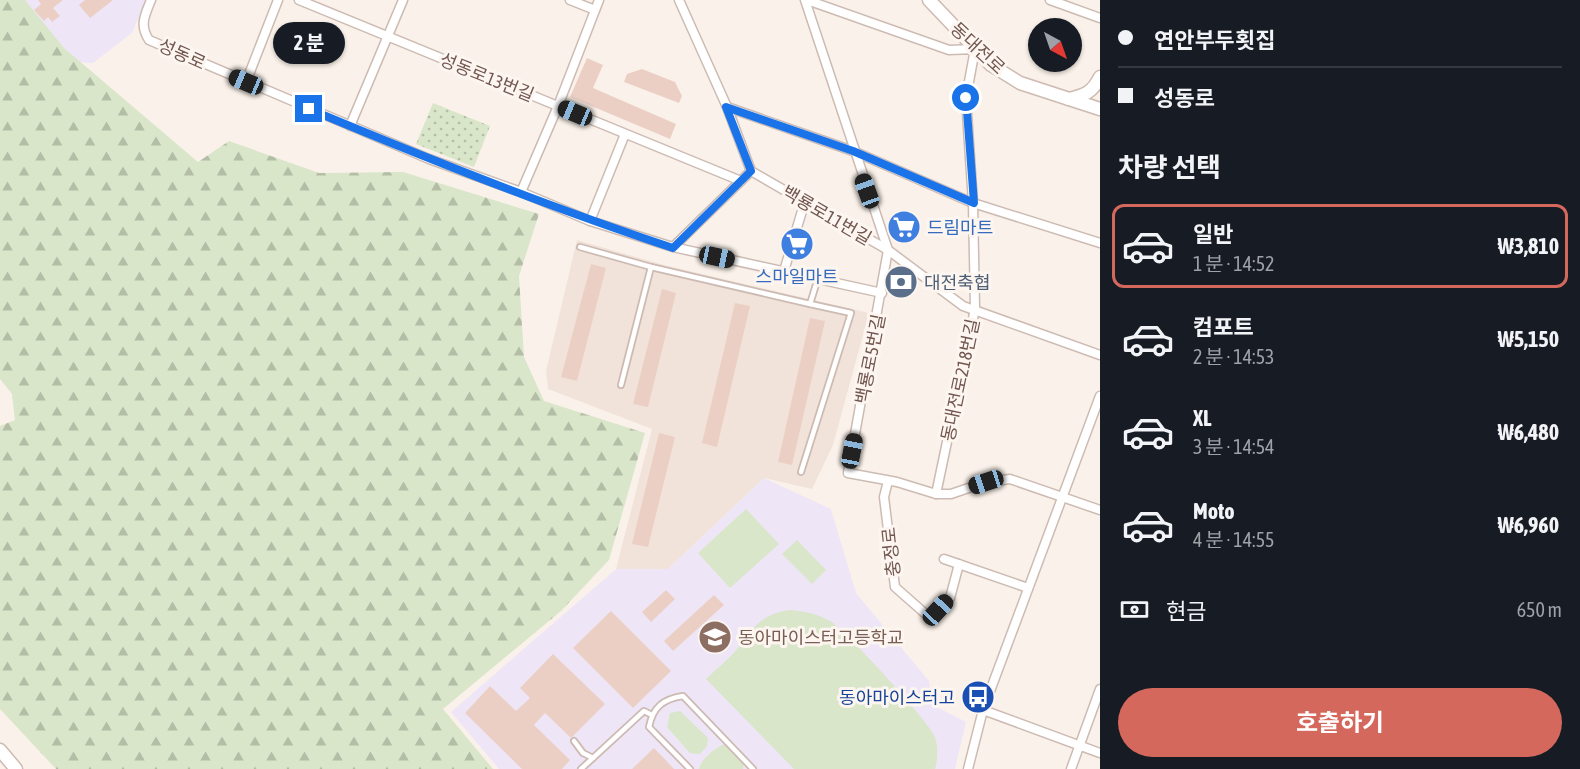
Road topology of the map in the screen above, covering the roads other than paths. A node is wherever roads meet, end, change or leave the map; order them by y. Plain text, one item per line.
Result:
1 (151, 0) edge
2 (278, 0) edge
3 (299, 0) edge
4 (403, 0) edge
5 (570, 0) edge
6 (599, 0) edge
7 (679, 0) edge
8 (806, 0) edge
9 (929, 0) edge
10 (1050, 0) edge
11 (595, 10) junction
12 (1100, 18) edge
13 (388, 36) junction
14 (975, 49) junction
15 (1100, 78) edge
16 (246, 82) junction
17 (1065, 99) junction
18 (558, 106) junction
19 (726, 107) junction
20 (1100, 109) edge
21 (350, 126) junction
22 (625, 134) junction
23 (853, 151) junction
24 (751, 171) junction
25 (741, 181) junction
26 (521, 192) junction
27 (805, 201) junction
28 (974, 203) junction
29 (590, 220) junction
30 (1100, 243) edge
31 (580, 247) dead end
32 (673, 248) junction
33 (888, 250) junction
34 (651, 267) junction
35 (784, 271) junction
36 (818, 278) junction
37 (882, 293) junction
38 (810, 304) junction
39 (975, 309) junction
40 (1100, 355) edge
41 (621, 385) dead end
42 (1100, 396) edge
43 (801, 472) dead end
44 (888, 481) junction
45 (936, 494) junction
46 (1062, 496) junction
47 (1100, 510) edge
48 (944, 559) dead end
49 (959, 564) junction
50 (1028, 588) junction
51 (1100, 689) edge
52 (983, 710) junction
53 (652, 715) junction
54 (574, 741) dead end
55 (1080, 745) junction
56 (0, 750) edge
57 (1100, 753) edge
58 (593, 758) junction
59 (16, 769) edge
60 (581, 769) edge
61 (690, 769) edge
62 (753, 769) edge
63 (968, 769) edge
64 (1071, 769) edge

1 - 16 street, 성동로
2 - 16 street
3 - 13 street, 성동로13번길
4 - 13 street
5 - 11 street
6 - 11 street
7 - 19 street
8 - 14 street
8 - 23 street, 백룡로5번길
9 - 14 main road, 동대전로
10 - 12 street
11 - 18 street
13 - 18 street, 성동로13번길
13 - 21 street
14 - 17 main road, 동대전로
14 - 28 street, 동대전로218번길
15 - 17 main road
16 - 21 street, 성동로
17 - 20 main road, 동대전로
18 - 22 street, 성동로13번길
18 - 26 street
19 - 23 street
19 - 24 street
21 - 26 street, 성동로
22 - 25 street, 성동로13번길
22 - 29 street
23 - 28 street
23 - 33 street, 백룡로5번길
24 - 25 street
24 - 27 street, 백룡로11번길
25 - 32 street
26 - 29 street, 성동로
27 - 33 street, 백룡로11번길
27 - 35 street
28 - 30 street
28 - 39 street, 동대전로218번길
29 - 32 street, 성동로
31 - 34 lane
32 - 35 street, 성동로
33 - 37 street, 백룡로5번길
33 - 39 street, 백룡로11번길
34 - 38 lane
34 - 41 lane
35 - 36 street, 성동로
36 - 37 street, 성동로
36 - 38 lane
37 - 44 street, 백룡로5번길
38 - 43 lane
39 - 40 street, 백룡로11번길
39 - 45 street, 동대전로218번길
42 - 46 street
44 - 45 street, 백룡로5번길
44 - 49 street, 충정로
45 - 46 street, 백룡로5번길
46 - 47 street, 백룡로5번길
46 - 50 street
48 - 49 street
49 - 50 street
50 - 52 street
51 - 55 street
52 - 55 street
52 - 63 street
53 - 58 lane
53 - 61 lane
53 - 62 lane
54 - 58 lane
55 - 57 street
55 - 64 street
56 - 59 main road
58 - 60 lane

